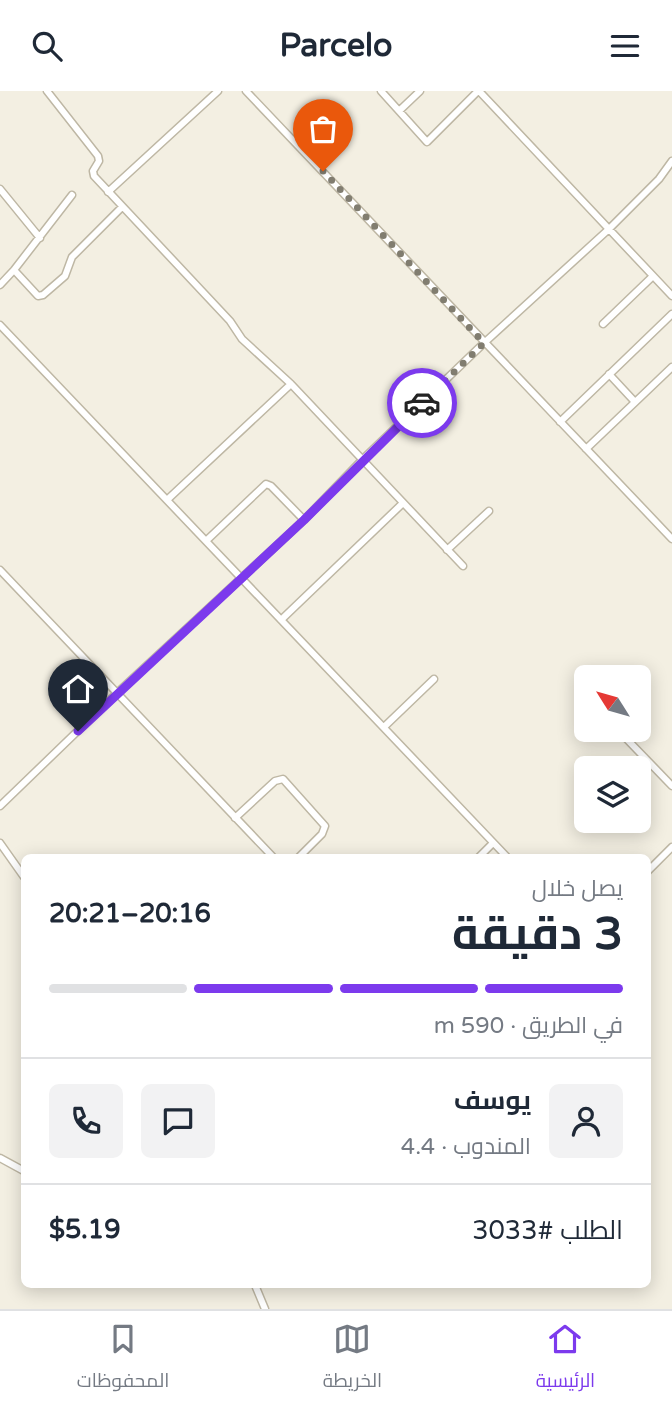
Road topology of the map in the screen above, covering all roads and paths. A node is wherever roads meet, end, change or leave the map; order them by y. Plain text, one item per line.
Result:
1 (47, 91) edge
2 (218, 91) edge
3 (246, 91) edge
4 (382, 91) edge
5 (420, 91) edge
6 (481, 92) edge
7 (399, 111) junction
8 (672, 161) edge
9 (0, 188) edge
10 (108, 192) junction
11 (72, 195) dead end
12 (122, 208) junction
13 (609, 229) junction
14 (40, 238) junction
15 (14, 270) junction
16 (653, 276) junction
17 (1, 282) edge
18 (672, 296) edge
19 (672, 314) edge
20 (603, 324) dead end
21 (0, 325) edge
22 (484, 343) junction
23 (672, 367) edge
24 (609, 374) junction
25 (291, 384) junction
26 (635, 403) junction
27 (560, 422) junction
28 (586, 449) junction
29 (363, 459) junction
30 (168, 499) junction
31 (403, 503) junction
32 (489, 511) dead end
33 (304, 520) junction
34 (672, 539) edge
35 (207, 540) junction
36 (447, 550) junction
37 (463, 566) dead end
38 (0, 570) edge
39 (242, 578) junction
40 (281, 620) junction
41 (434, 679) dead end
42 (116, 694) junction
43 (384, 727) junction
44 (630, 742) edge
45 (672, 786) edge
46 (0, 806) edge
47 (235, 817) junction
48 (0, 843) edge
49 (493, 843) junction
50 (672, 847) edge
51 (270, 854) edge
52 (302, 854) edge
53 (482, 854) edge
54 (504, 854) edge
55 (651, 868) edge
56 (21, 873) edge
57 (0, 1158) edge
58 (21, 1169) edge
59 (256, 1288) edge
60 (265, 1309) edge

1 - 10 street
2 - 10 street
3 - 22 street
4 - 7 street
5 - 7 street
6 - 7 street
6 - 13 street
8 - 13 street
9 - 14 street
10 - 12 street
11 - 14 street
12 - 15 street
12 - 25 street
13 - 16 street
13 - 22 street
14 - 15 street
15 - 17 street
16 - 18 street
16 - 20 street
19 - 24 street
21 - 30 street
22 - 27 street
22 - 29 street
23 - 26 street
24 - 26 street
24 - 27 street
25 - 29 street
25 - 30 street
26 - 28 street
27 - 28 street
28 - 34 street
29 - 31 street
29 - 33 street
30 - 35 street
31 - 36 street
31 - 40 street
32 - 36 street
33 - 35 street
33 - 39 street
35 - 39 street
36 - 37 street
38 - 42 street
39 - 40 street
39 - 42 street
40 - 43 street
41 - 43 street
42 - 46 street
42 - 47 street
43 - 49 street
44 - 45 street
47 - 51 street
47 - 52 street
48 - 56 street
49 - 53 street
49 - 54 street
50 - 55 street
57 - 58 street
59 - 60 street

